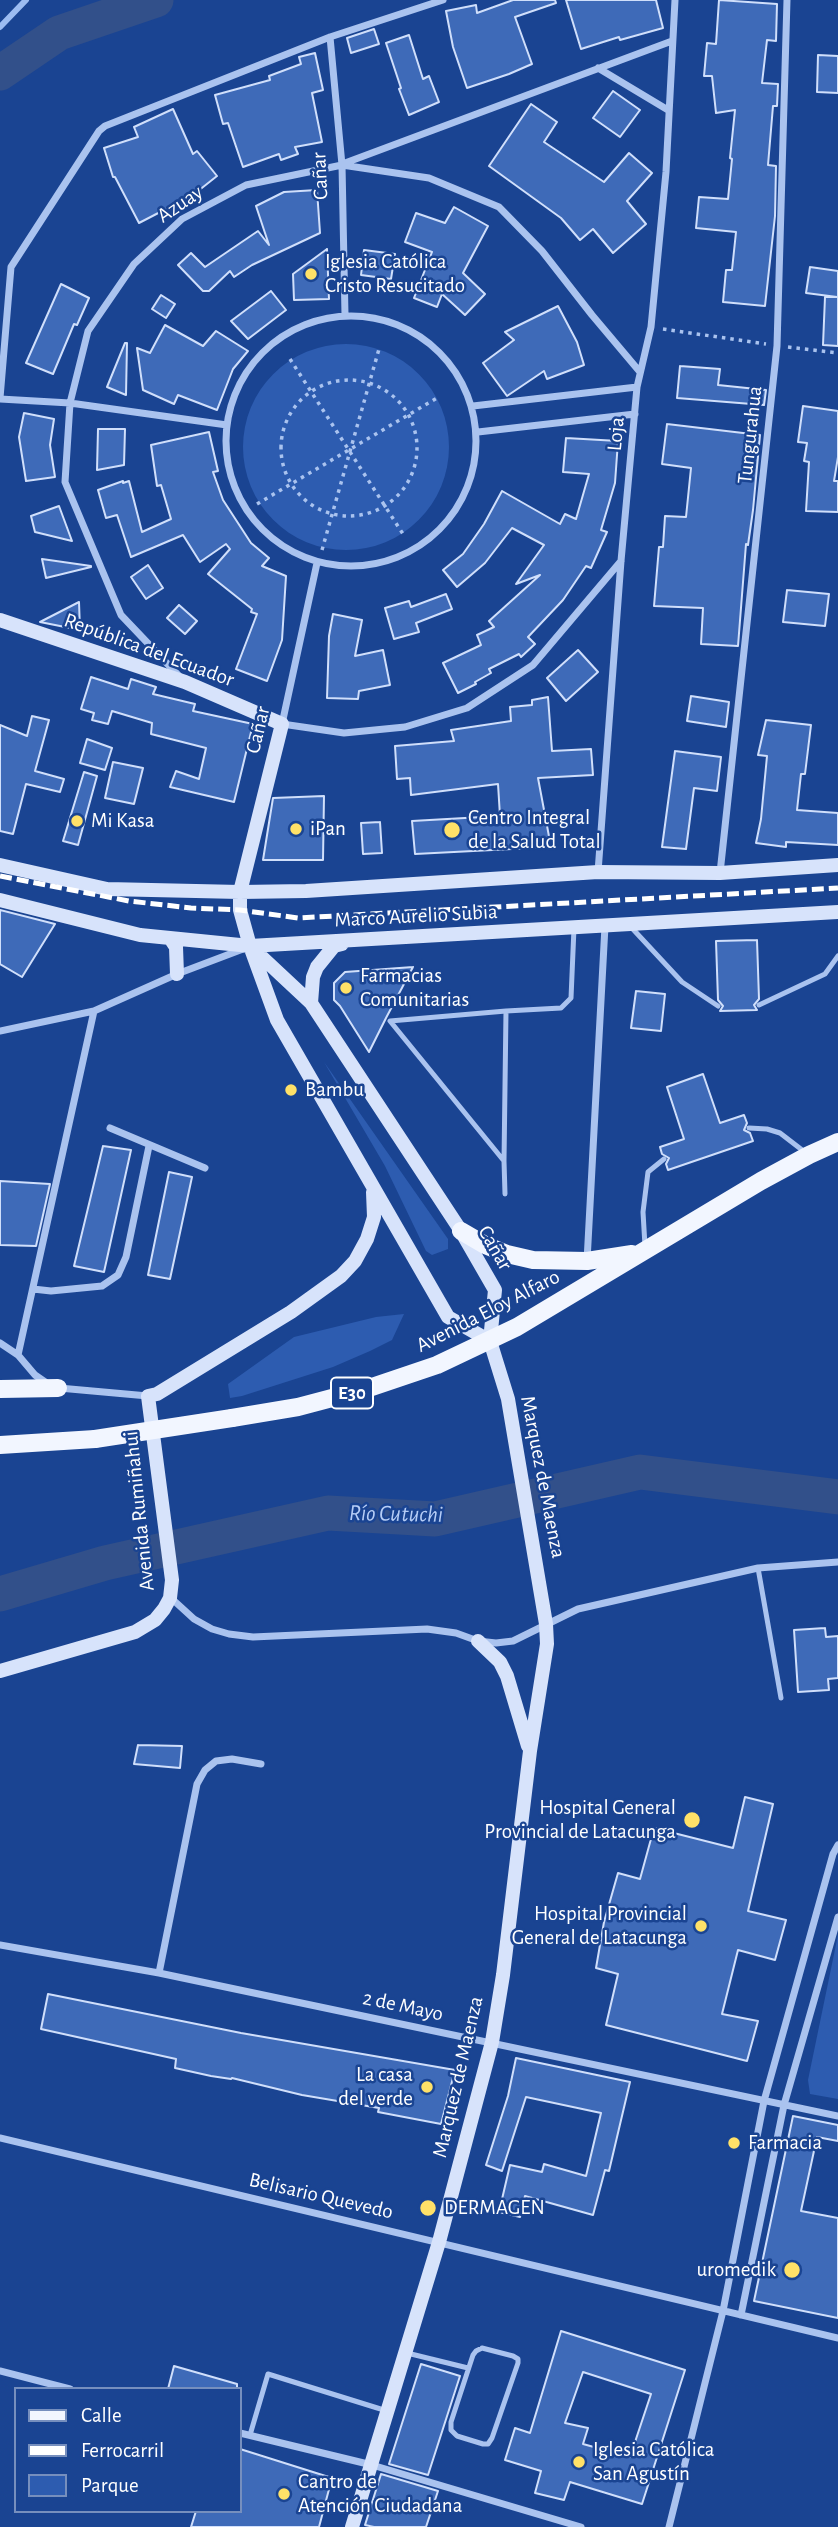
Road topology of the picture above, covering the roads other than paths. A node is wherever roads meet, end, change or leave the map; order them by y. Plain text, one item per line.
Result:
1 (443, 0) edge
2 (675, 0) edge
3 (787, 0) edge
4 (330, 37) junction
5 (672, 41) junction
6 (598, 68) junction
7 (668, 110) junction
8 (342, 165) junction
9 (345, 314) junction
10 (640, 372) junction
11 (638, 387) junction
12 (0, 398) edge
13 (70, 403) junction
14 (473, 406) junction
15 (635, 414) junction
16 (227, 425) junction
17 (478, 432) junction
18 (621, 561) junction
19 (317, 564) junction
20 (0, 620) edge
21 (185, 682) junction
22 (282, 724) junction
23 (0, 865) edge
24 (838, 865) edge
25 (598, 872) junction
26 (720, 873) junction
27 (240, 892) junction
28 (0, 901) edge
29 (838, 912) edge
30 (628, 924) junction
31 (605, 926) junction
32 (574, 928) junction
33 (170, 938) junction
34 (351, 941) junction
35 (250, 946) junction
36 (838, 956) edge
37 (177, 974) junction
38 (311, 1003) junction
39 (759, 1005) dead end
40 (718, 1006) dead end
41 (94, 1011) junction
42 (506, 1012) junction
43 (0, 1031) edge
44 (110, 1128) dead end
45 (749, 1128) dead end
46 (838, 1142) edge
47 (149, 1146) junction
48 (809, 1154) junction
49 (664, 1159) dead end
50 (504, 1161) junction
51 (205, 1168) dead end
52 (373, 1188) junction
53 (505, 1195) dead end
54 (461, 1231) junction
55 (646, 1251) junction
56 (587, 1261) junction
57 (33, 1289) junction
58 (490, 1341) junction
59 (0, 1343) edge
60 (18, 1355) junction
61 (58, 1388) junction
62 (0, 1389) edge
63 (148, 1396) junction
64 (0, 1445) edge
65 (838, 1562) edge
66 (758, 1569) junction
67 (170, 1598) junction
68 (547, 1624) junction
69 (478, 1641) junction
70 (0, 1671) edge
71 (781, 1698) dead end
72 (530, 1751) junction
73 (261, 1764) dead end
74 (838, 1845) edge
75 (836, 1854) edge
76 (838, 1917) edge
77 (0, 1945) edge
78 (159, 1973) junction
79 (492, 2042) junction
80 (764, 2101) junction
81 (785, 2105) junction
82 (838, 2116) edge
83 (0, 2138) edge
84 (439, 2242) junction
85 (723, 2311) junction
86 (741, 2315) junction
87 (838, 2337) edge
88 (407, 2353) junction
89 (468, 2368) junction
90 (0, 2371) edge
91 (62, 2387) edge
92 (388, 2411) junction
93 (242, 2433) edge
94 (250, 2435) junction
95 (372, 2465) junction
96 (352, 2527) edge
97 (582, 2527) edge
98 (669, 2527) edge

1 - 4 street
2 - 5 street, Loja
3 - 26 street, Tungurahua
4 - 8 street, Cañar
4 - 12 street
5 - 6 street
5 - 7 street, Loja
6 - 7 street
6 - 8 street
7 - 10 street, Loja
8 - 9 street, Cañar
8 - 10 street, Azuay
8 - 13 street, Azuay
9 - 14 street
9 - 16 street
10 - 11 street, Loja
11 - 14 street
11 - 15 street, Loja
12 - 13 street
13 - 16 street
13 - 21 street, Azuay
14 - 17 street
15 - 17 street
15 - 18 street, Loja
16 - 19 street
17 - 19 street
18 - 22 street
18 - 25 street, Loja
19 - 22 street, Cañar
20 - 21 street, República del Ecuador
21 - 22 street, República del Ecuador
22 - 27 street, Cañar
23 - 27 street, Marco Aurelio Subia
24 - 26 street, Marco Aurelio Subia
25 - 26 street, Marco Aurelio Subia
25 - 27 street, Marco Aurelio Subia
27 - 35 street, Cañar
28 - 33 street, Marco Aurelio Subia
29 - 30 street, Marco Aurelio Subia
30 - 31 street, Marco Aurelio Subia
30 - 40 lane
31 - 32 street, Marco Aurelio Subia
31 - 56 street
32 - 34 street, Marco Aurelio Subia
32 - 42 lane
33 - 35 street, Marco Aurelio Subia
33 - 37 street
34 - 35 street, Marco Aurelio Subia
34 - 38 street
35 - 37 street
35 - 38 street, Cañar
35 - 52 street, Cañar
36 - 39 lane
37 - 41 street
38 - 54 street, Cañar
41 - 43 street
41 - 57 street
42 - 50 lane
42 - 50 lane
44 - 47 street
45 - 48 lane
46 - 48 main road, Avenida Eloy Alfaro / E30
47 - 51 street
47 - 57 street
48 - 55 main road, Avenida Eloy Alfaro / E30
49 - 55 lane
50 - 53 lane
52 - 58 street, Cañar
52 - 63 street
54 - 56 main road
54 - 58 street, Cañar
55 - 56 main road
55 - 58 main road, Avenida Eloy Alfaro / E30
57 - 60 street
58 - 64 main road, Avenida Eloy Alfaro / E30, bridge
58 - 68 street, Marquez de Maenza
59 - 60 street
60 - 61 street
61 - 62 main road
61 - 63 street
63 - 67 street, Avenida Rumiñahui
65 - 66 street
66 - 68 street
66 - 71 lane
67 - 69 street
67 - 70 street, Avenida Rumiñahui
68 - 69 street
68 - 72 street, Marquez de Maenza
69 - 72 street
72 - 79 street, Marquez de Maenza
73 - 78 street
74 - 75 street
75 - 80 street
76 - 81 street
77 - 78 street, 2 de Mayo
78 - 79 street, 2 de Mayo
79 - 80 street, 2 de Mayo
79 - 84 street, Marquez de Maenza
80 - 81 street, 2 de Mayo
80 - 85 street
81 - 82 street, 2 de Mayo
81 - 86 street
83 - 84 street, Belisario Quevedo
84 - 85 street, Belisario Quevedo
84 - 88 street, Marquez de Maenza
85 - 86 street, Belisario Quevedo
85 - 98 street
86 - 87 street, Belisario Quevedo
88 - 89 lane
88 - 92 street, Marquez de Maenza
89 - 89 lane
90 - 91 street
92 - 94 lane
92 - 95 street, Marquez de Maenza
93 - 94 street
94 - 95 street
95 - 96 street, Marquez de Maenza
95 - 97 street

